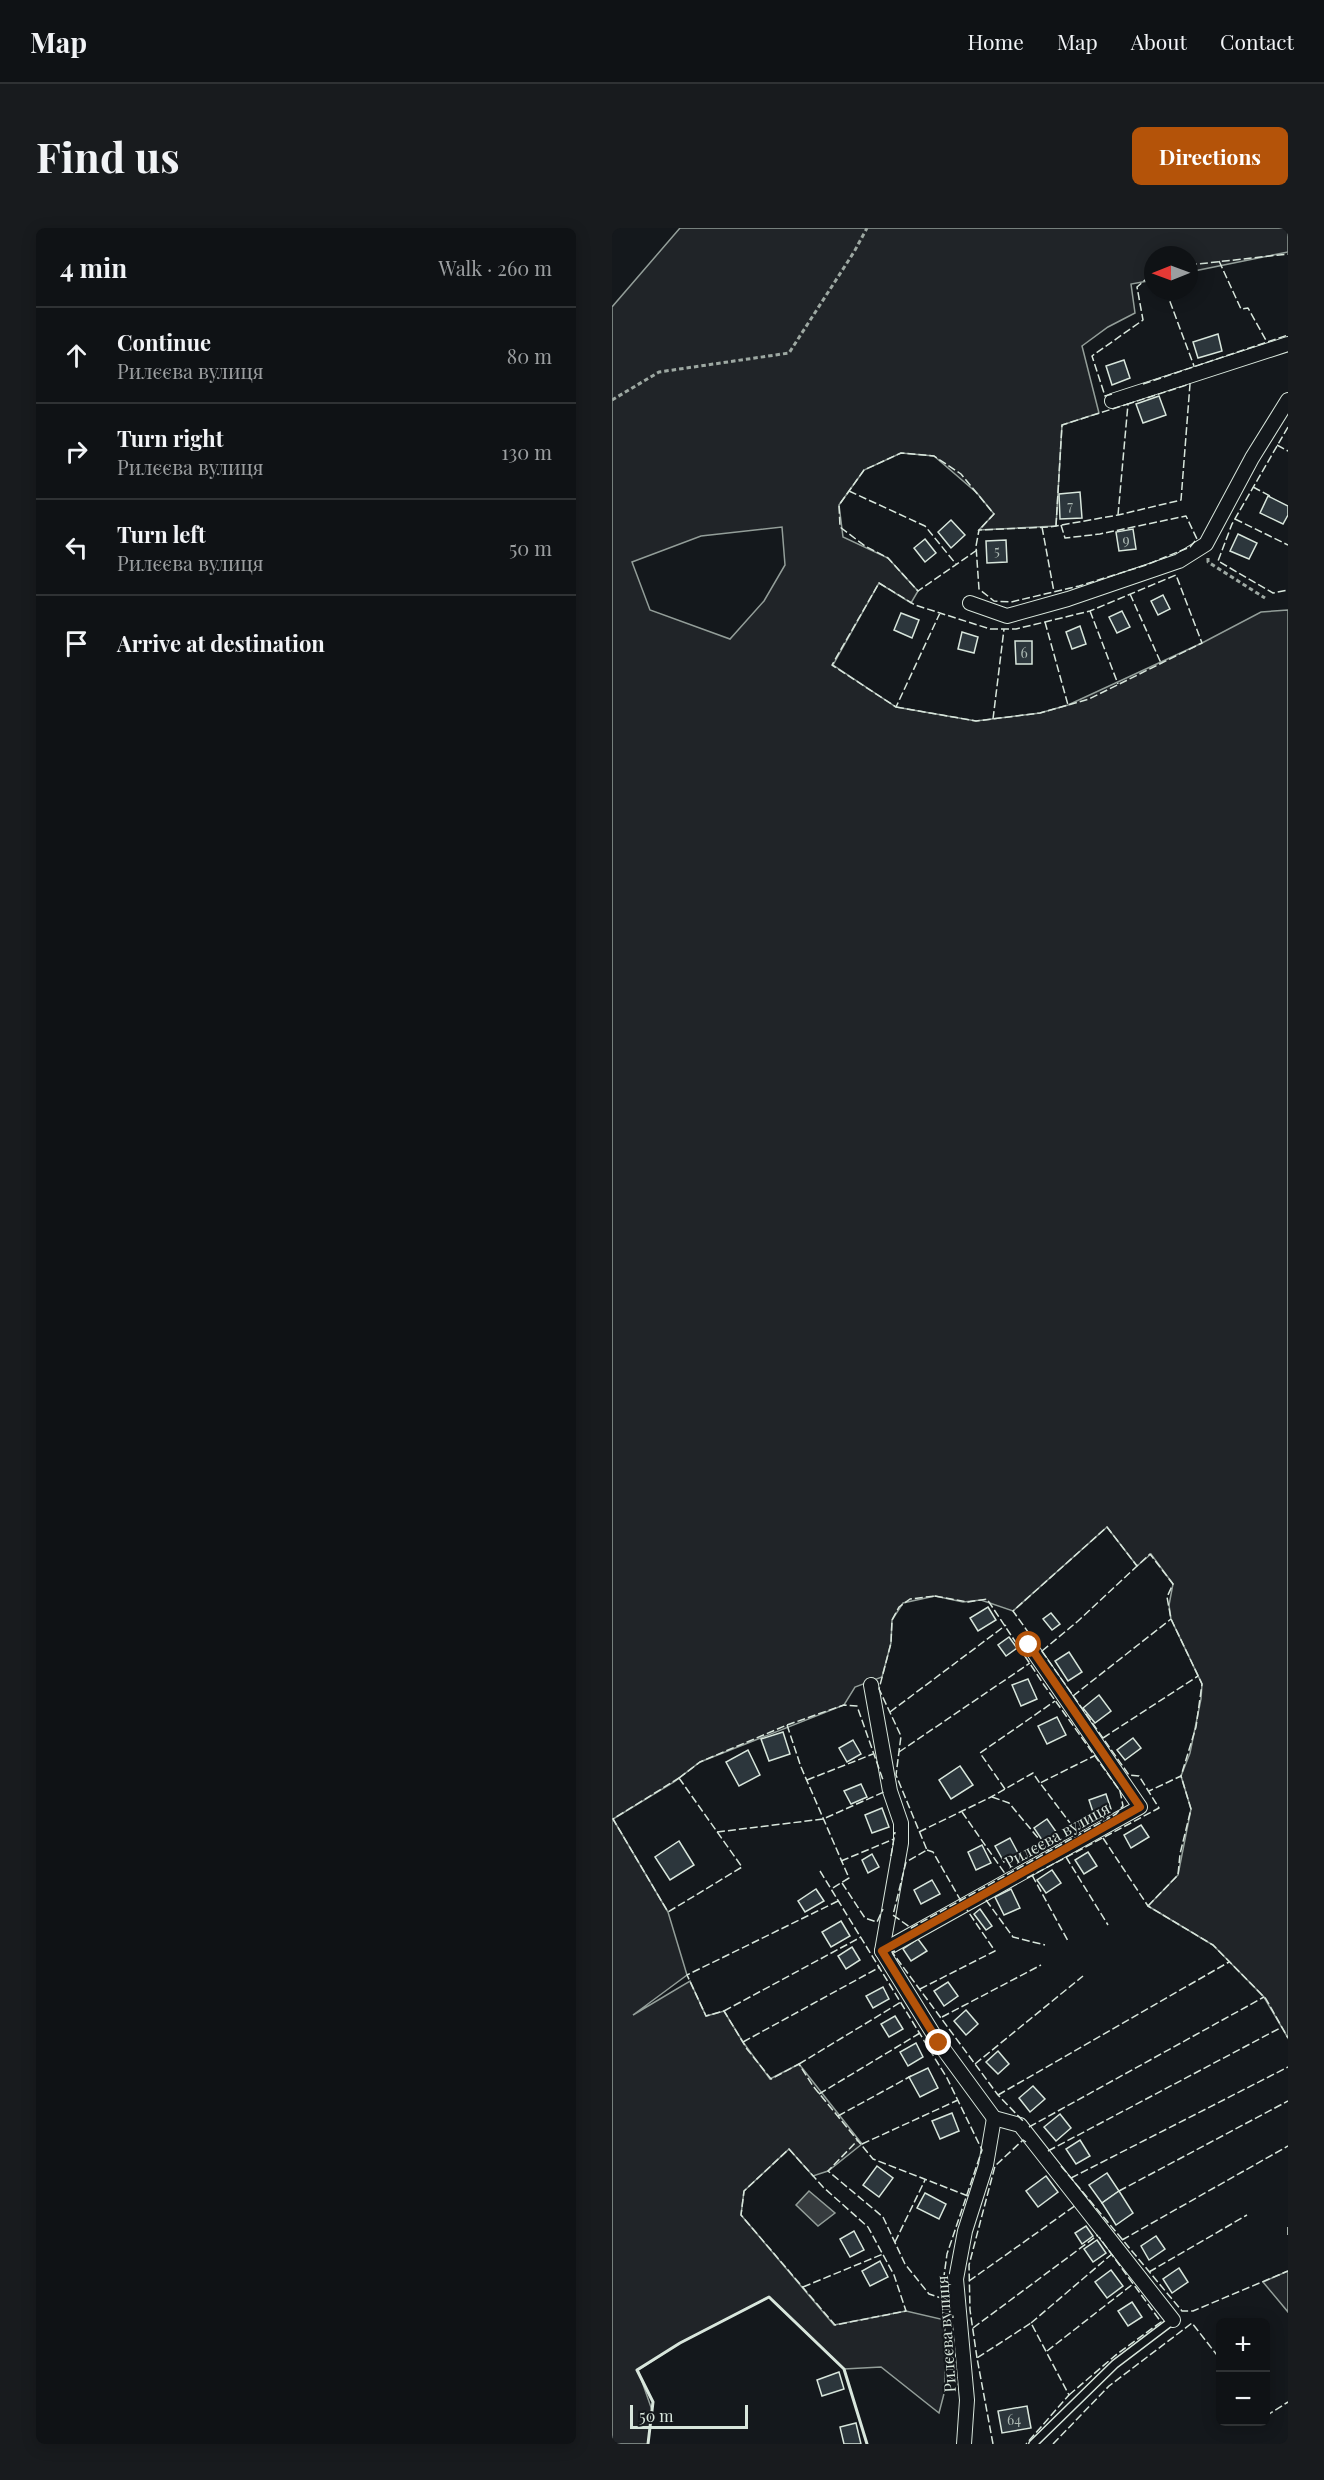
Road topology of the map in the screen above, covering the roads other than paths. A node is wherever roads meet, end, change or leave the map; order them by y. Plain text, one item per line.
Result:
1 (1288, 344) edge
2 (1288, 400) edge
3 (1112, 401) dead end
4 (970, 603) dead end
5 (1029, 1645) dead end
6 (871, 1685) dead end
7 (882, 1951) junction
8 (994, 2118) junction
9 (1173, 2320) joint
10 (964, 2444) edge
11 (1033, 2444) edge

1 - 3 street
2 - 4 street
5 - 7 street, Рилєєва вулиця
6 - 7 street
7 - 8 street
8 - 9 street
8 - 10 street, Рилєєва вулиця
9 - 11 lane

